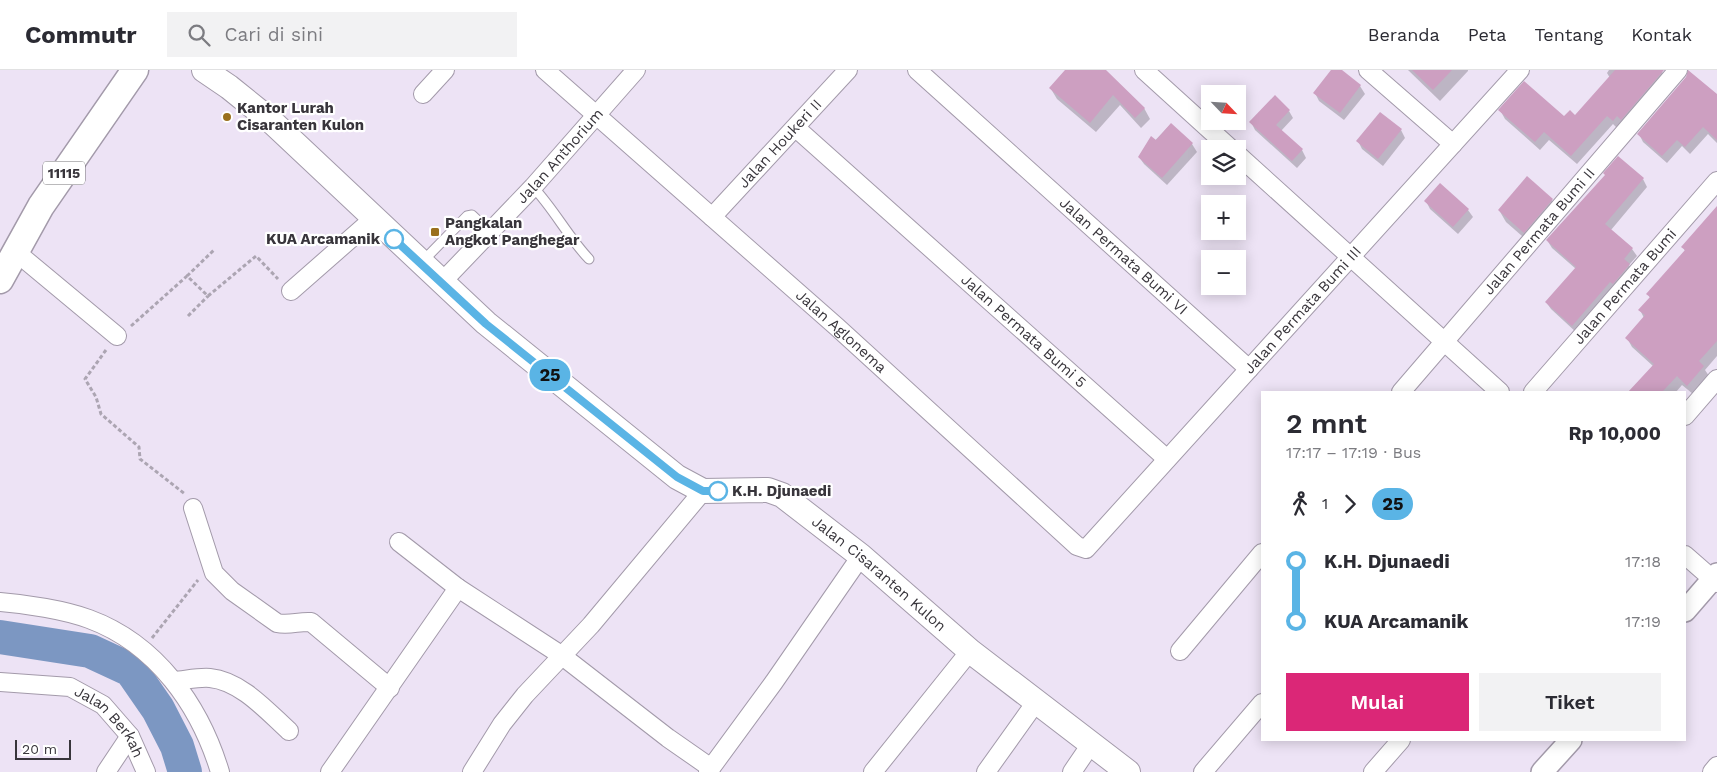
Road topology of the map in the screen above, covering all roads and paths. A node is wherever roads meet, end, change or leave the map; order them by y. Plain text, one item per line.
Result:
1 (135, 70) edge
2 (204, 70) edge
3 (445, 70) edge
4 (545, 70) edge
5 (636, 70) edge
6 (848, 70) edge
7 (918, 70) edge
8 (1144, 70) edge
9 (1368, 70) edge
10 (1520, 70) edge
11 (1678, 70) edge
12 (423, 94) dead end
13 (596, 114) junction
14 (796, 128) junction
15 (1221, 140) edge
16 (1452, 144) junction
17 (1246, 162) edge
18 (1717, 181) edge
19 (532, 187) junction
20 (712, 217) junction
21 (373, 219) junction
22 (490, 232) junction
23 (214, 250) dead end
24 (16, 252) junction
25 (1350, 257) junction
26 (589, 259) dead end
27 (421, 264) junction
28 (187, 276) junction
29 (0, 280) edge
30 (441, 283) junction
31 (291, 291) joint
32 (208, 296) junction
33 (188, 316) dead end
34 (117, 336) junction
35 (1444, 342) junction
36 (1249, 369) junction
37 (1717, 379) edge
38 (1402, 391) edge
39 (1499, 391) edge
40 (1534, 391) edge
41 (1686, 415) edge
42 (1168, 459) junction
43 (703, 491) junction
44 (191, 503) joint
45 (399, 542) dead end
46 (1086, 549) joint
47 (1261, 554) edge
48 (861, 556) junction
49 (1686, 556) edge
50 (211, 564) junction
51 (1715, 579) edge
52 (458, 588) junction
53 (0, 602) edge
54 (1686, 609) edge
55 (143, 650) junction
56 (970, 651) junction
57 (1180, 652) dead end
58 (561, 655) junction
59 (175, 681) junction
60 (0, 682) edge
61 (390, 688) junction
62 (1036, 702) junction
63 (1261, 704) edge
64 (288, 731) dead end
65 (130, 736) junction
66 (1401, 741) edge
67 (1569, 741) edge
68 (1091, 744) junction
69 (709, 770) edge
70 (106, 772) edge
71 (146, 772) edge
72 (220, 772) edge
73 (330, 772) edge
74 (472, 772) edge
75 (873, 772) edge
76 (986, 772) edge
77 (1072, 772) edge
78 (1128, 772) edge
79 (1203, 772) edge
80 (1373, 772) edge
81 (1542, 772) edge

1 - 24 main road, 11115
2 - 21 main road, Jalan Cisaranten Kulon
3 - 12 street
4 - 13 street, Jalan Aglonema
5 - 13 street, Jalan Anthorium
6 - 14 street, Jalan Houkeri II
7 - 36 street, Jalan Permata Bumi VI
8 - 15 street
9 - 16 street
10 - 16 street, Jalan Permata Bumi III
11 - 35 street, Jalan Permata Bumi II
13 - 19 street, Jalan Anthorium
13 - 20 street, Jalan Aglonema
14 - 20 street, Jalan Houkeri II
14 - 42 street, Jalan Permata Bumi 5
16 - 25 street, Jalan Permata Bumi III
17 - 25 street
18 - 40 street, Jalan Permata Bumi
19 - 22 street, Jalan Anthorium
19 - 26 lane
20 - 46 street, Jalan Aglonema
21 - 27 main road, Jalan Cisaranten Kulon
21 - 31 street
22 - 27 lane
22 - 30 street, Jalan Anthorium
23 - 28 path
24 - 29 main road, 11115
24 - 34 street
25 - 35 street
25 - 36 street, Jalan Permata Bumi III
27 - 30 main road, Jalan Cisaranten Kulon
28 - 32 path
28 - 34 path
30 - 43 main road, Jalan Cisaranten Kulon
31 - 32 path
32 - 33 path
34 - 44 path
35 - 38 street, Jalan Permata Bumi II
35 - 39 street
36 - 42 street, Jalan Permata Bumi III
37 - 41 street
42 - 46 street, Jalan Permata Bumi III
43 - 48 main road, Jalan Cisaranten Kulon
43 - 58 street
44 - 50 street
45 - 52 street
47 - 57 street
48 - 56 main road, Jalan Cisaranten Kulon
48 - 69 street
49 - 51 street
50 - 55 path
50 - 61 street
51 - 54 street
52 - 58 street
52 - 61 street
53 - 55 street
55 - 59 street
56 - 62 main road, Jalan Cisaranten Kulon
56 - 75 street
58 - 69 street
58 - 74 street
59 - 64 street
59 - 72 street
60 - 65 street, Jalan Berkah
61 - 73 street
62 - 68 main road, Jalan Cisaranten Kulon
62 - 76 street
63 - 79 street
65 - 70 street
65 - 71 street, Jalan Berkah
66 - 80 street
67 - 81 street
68 - 77 street
68 - 78 main road, Jalan Cisaranten Kulon

